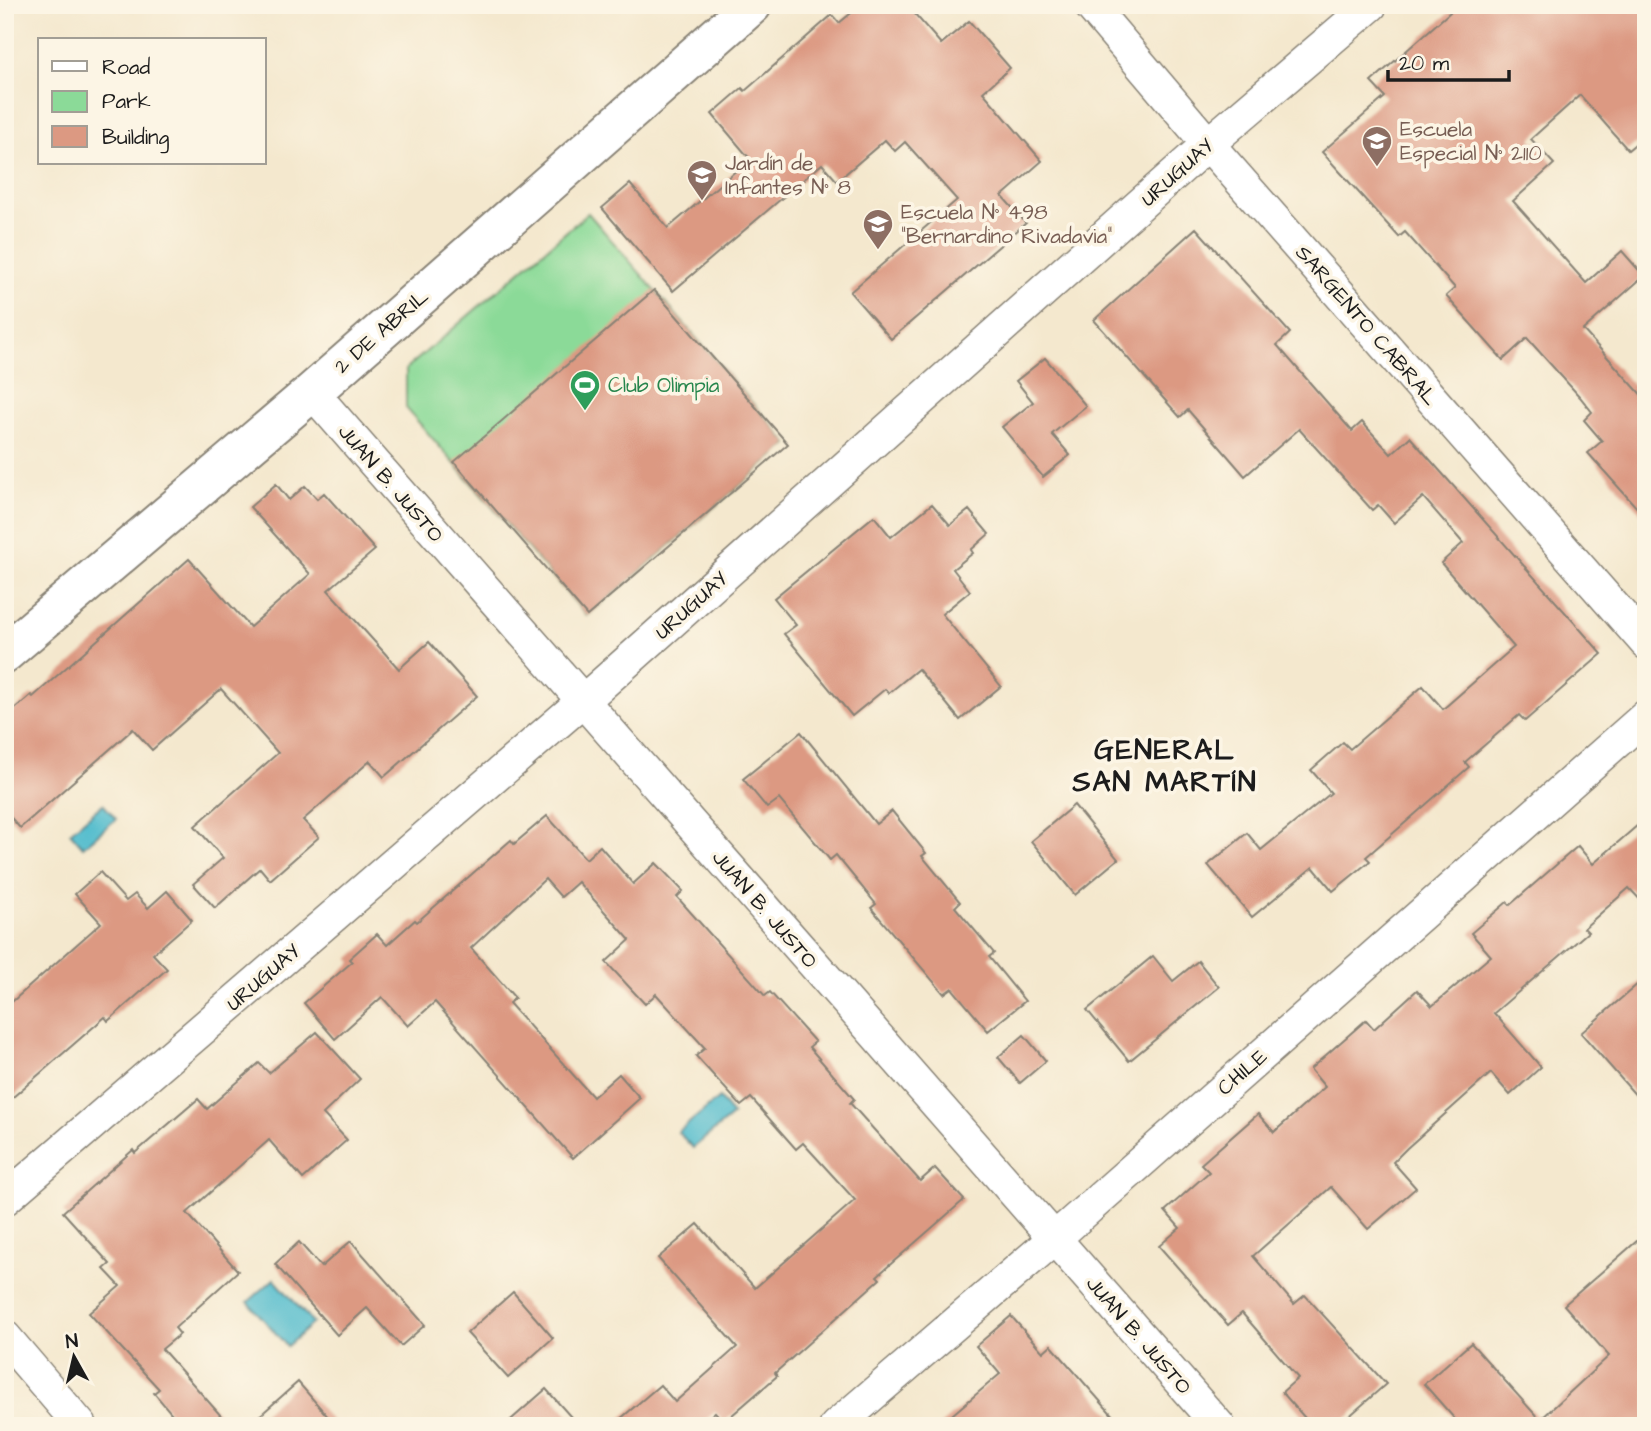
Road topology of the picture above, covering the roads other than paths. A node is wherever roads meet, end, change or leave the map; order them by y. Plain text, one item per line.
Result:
1 (752, 5) edge
2 (1090, 5) edge
3 (1371, 5) edge
4 (1209, 144) junction
5 (312, 392) junction
6 (1646, 643) edge
7 (5, 653) edge
8 (583, 701) junction
9 (1646, 716) edge
10 (5, 1199) edge
11 (1055, 1238) junction
12 (5, 1337) edge
13 (81, 1426) edge
14 (836, 1426) edge
15 (1219, 1426) edge

1 - 5 main road, 2 DE ABRIL
2 - 4 street, SARGENTO CABRAL
3 - 4 street, URUGUAY
4 - 6 street, SARGENTO CABRAL
4 - 8 street, URUGUAY
5 - 7 main road, 2 DE ABRIL
5 - 8 street, JUAN B. JUSTO
8 - 10 street, URUGUAY
8 - 11 street, JUAN B. JUSTO
9 - 11 street, CHILE
11 - 14 street, CHILE
11 - 15 street, JUAN B. JUSTO
12 - 13 street

